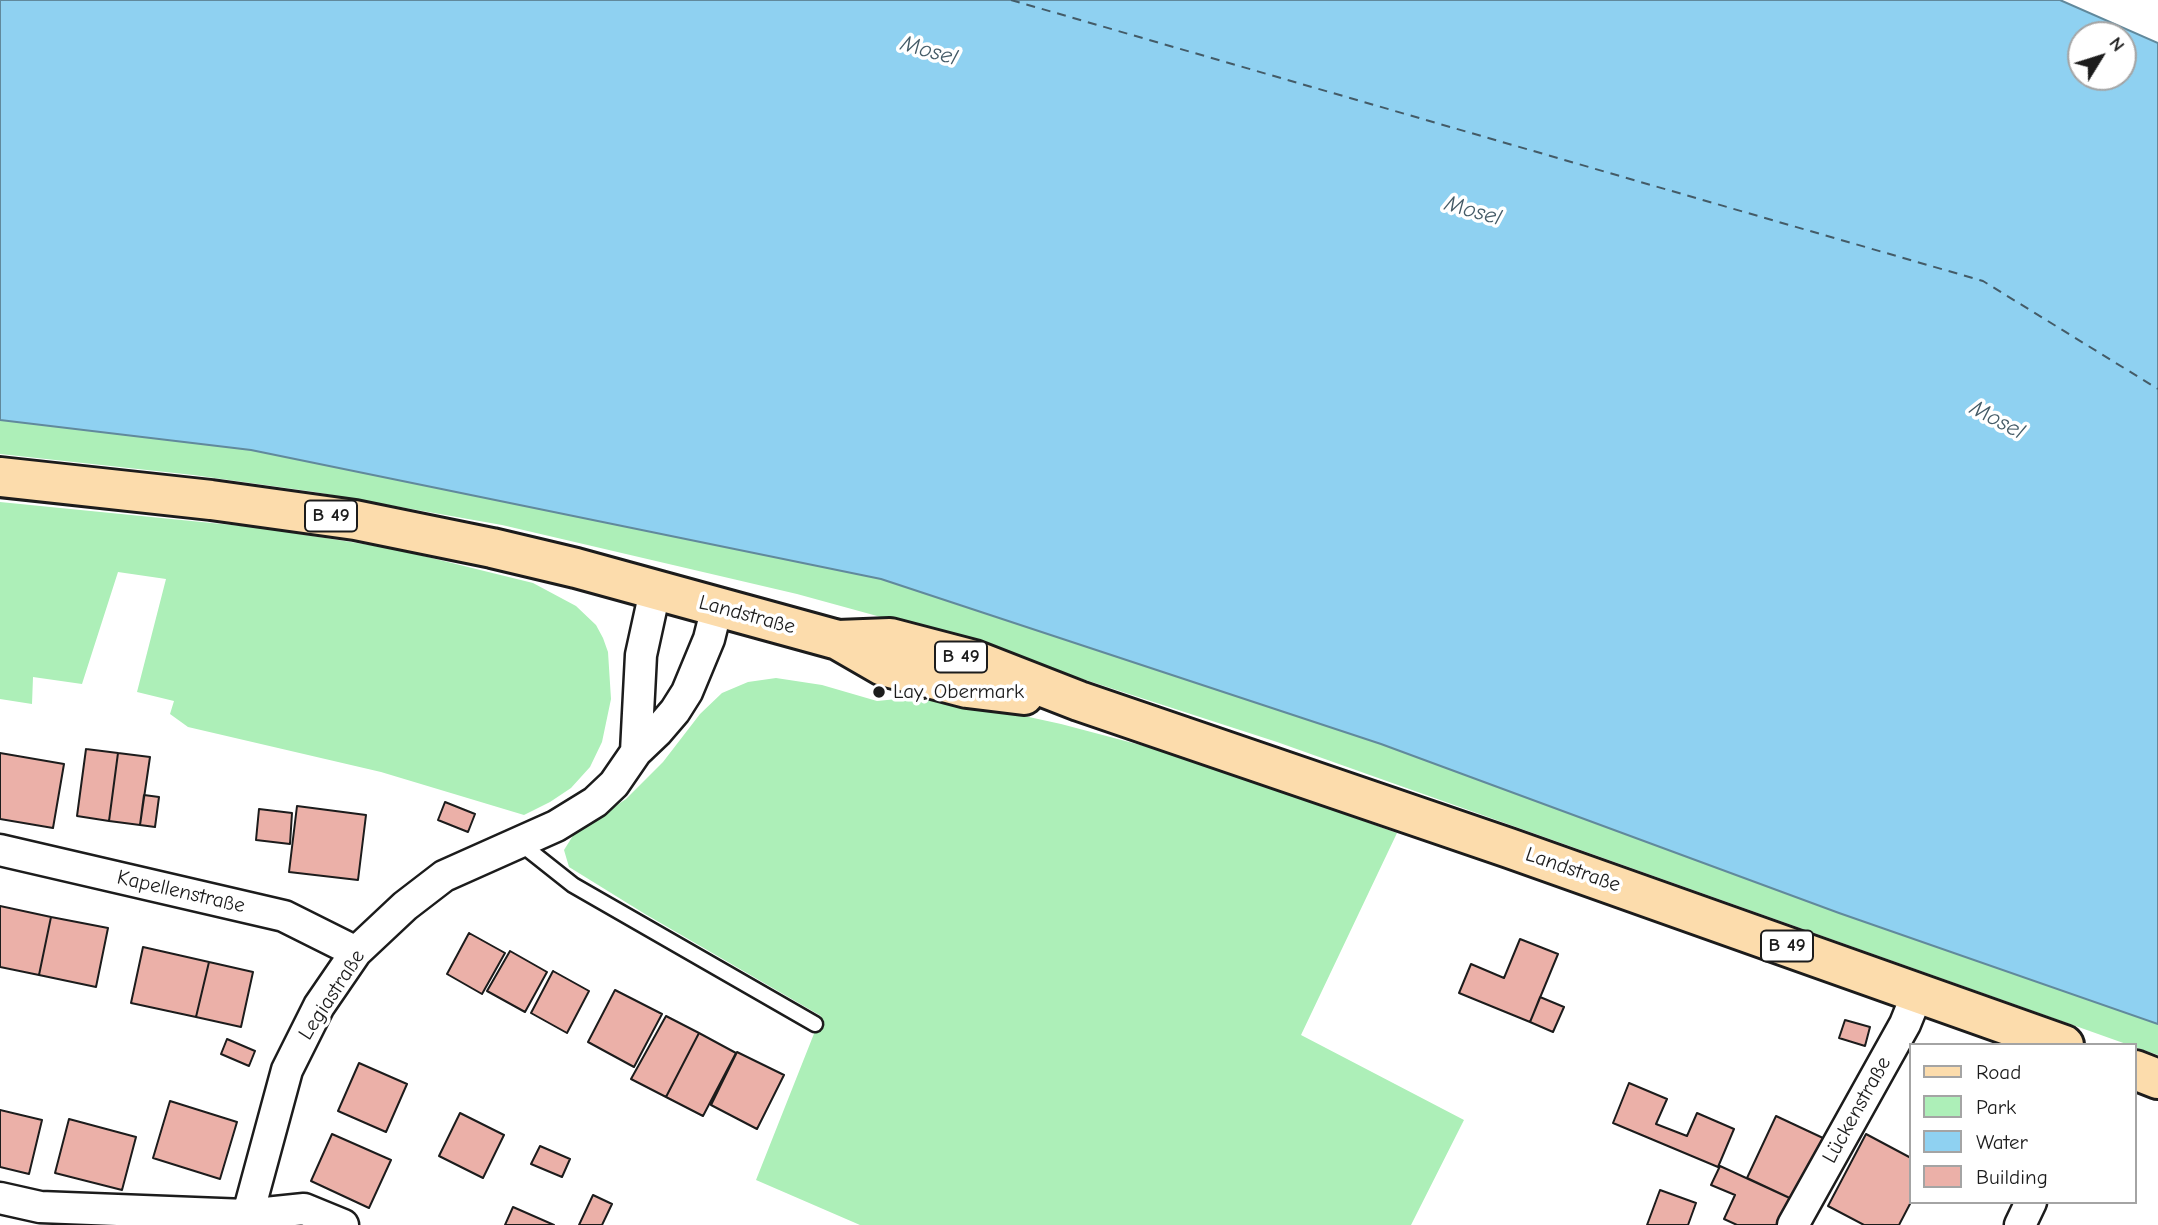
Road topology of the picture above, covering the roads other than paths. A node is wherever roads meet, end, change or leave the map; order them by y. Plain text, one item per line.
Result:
1 (0, 477) edge
2 (655, 591) junction
3 (717, 607) junction
4 (636, 752) junction
5 (520, 843) junction
6 (0, 850) edge
7 (356, 951) junction
8 (1918, 992) junction
9 (815, 1024) dead end
10 (2058, 1043) edge
11 (2137, 1071) edge
12 (2158, 1079) edge
13 (0, 1198) edge
14 (2030, 1204) edge
15 (246, 1220) edge
16 (343, 1225) edge
17 (1793, 1225) edge
18 (2020, 1225) edge

1 - 2 main road, B 49
2 - 3 main road, Landstraße / B 49
2 - 4 street
3 - 4 street, Legiastraße
3 - 8 main road, Landstraße / B 49
4 - 5 street, Legiastraße
5 - 7 street, Legiastraße
5 - 9 lane
6 - 7 street, Kapellenstraße
7 - 15 street, Legiastraße
8 - 10 main road, Landstraße / B 49
8 - 17 street, Lückenstraße
11 - 12 main road
13 - 15 street
14 - 18 street
15 - 16 street

